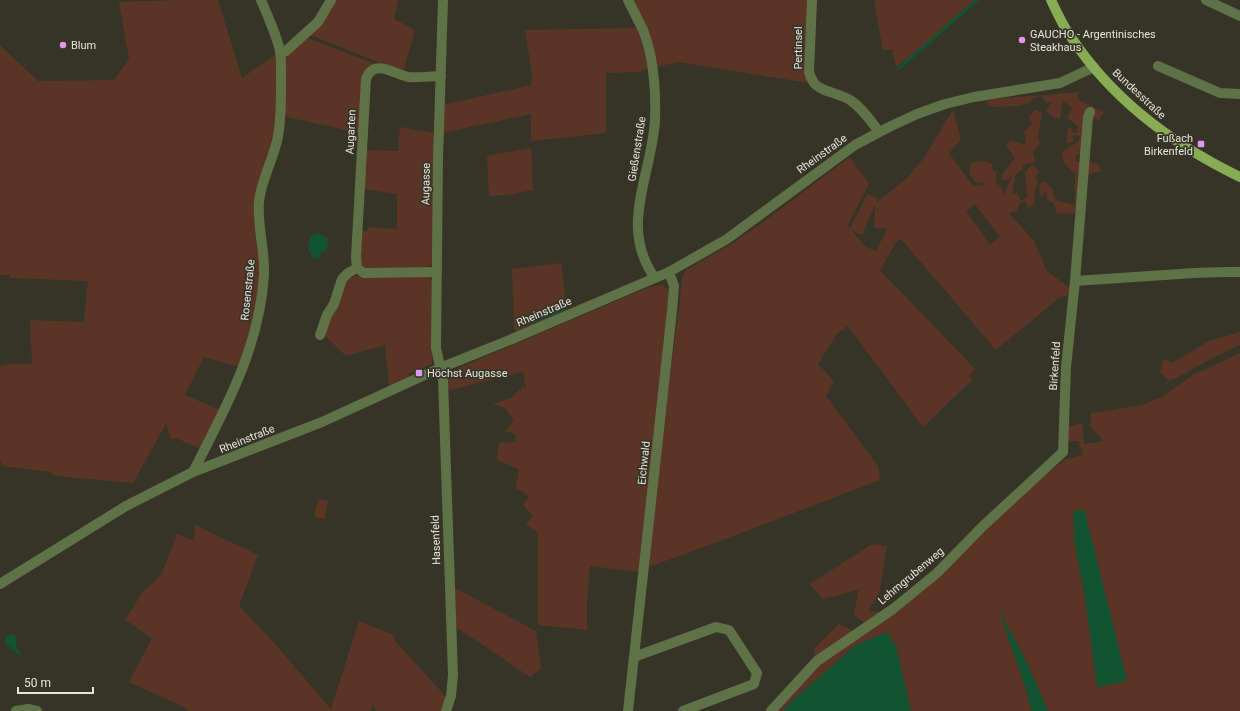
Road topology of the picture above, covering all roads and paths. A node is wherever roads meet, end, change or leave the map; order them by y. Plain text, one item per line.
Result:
1 (261, 0) edge
2 (331, 0) edge
3 (443, 0) edge
4 (628, 0) edge
5 (812, 0) edge
6 (1051, 0) edge
7 (1206, 0) edge
8 (1240, 16) edge
9 (280, 52) junction
10 (1094, 66) junction
11 (1158, 66) dead end
12 (441, 76) junction
13 (1240, 94) edge
14 (1090, 112) dead end
15 (880, 132) junction
16 (1240, 177) edge
17 (357, 268) junction
18 (437, 272) junction
19 (670, 272) junction
20 (1240, 272) edge
21 (655, 278) junction
22 (1075, 281) junction
23 (320, 335) dead end
24 (440, 368) junction
25 (1063, 452) joint
26 (193, 472) junction
27 (0, 584) edge
28 (634, 657) junction
29 (16, 711) edge
30 (37, 711) edge
31 (446, 711) edge
32 (628, 711) edge
33 (683, 711) edge
34 (771, 711) edge

1 - 9 street, Rosenstraße
2 - 9 street
3 - 12 street, Augasse
4 - 21 street, Gießenstraße
5 - 15 street, Pertinsel
6 - 10 main road, Bundesstraße
7 - 8 street
9 - 26 street, Rosenstraße
10 - 15 street, Rheinstraße
10 - 16 main road, Bundesstraße
11 - 13 street
12 - 17 street, Augarten
12 - 18 street, Augasse
14 - 22 street, Birkenfeld
15 - 19 street, Rheinstraße
17 - 18 street
17 - 23 street
18 - 24 street, Augasse
19 - 21 street, Rheinstraße
19 - 28 street, Eichwald
20 - 22 street
21 - 24 street, Rheinstraße
22 - 25 street, Birkenfeld
24 - 26 street, Rheinstraße
24 - 31 street, Hasenfeld
25 - 34 street, Lehmgrubenweg
26 - 27 street, Rheinstraße
28 - 32 street, Eichwald
28 - 33 street
29 - 30 street

